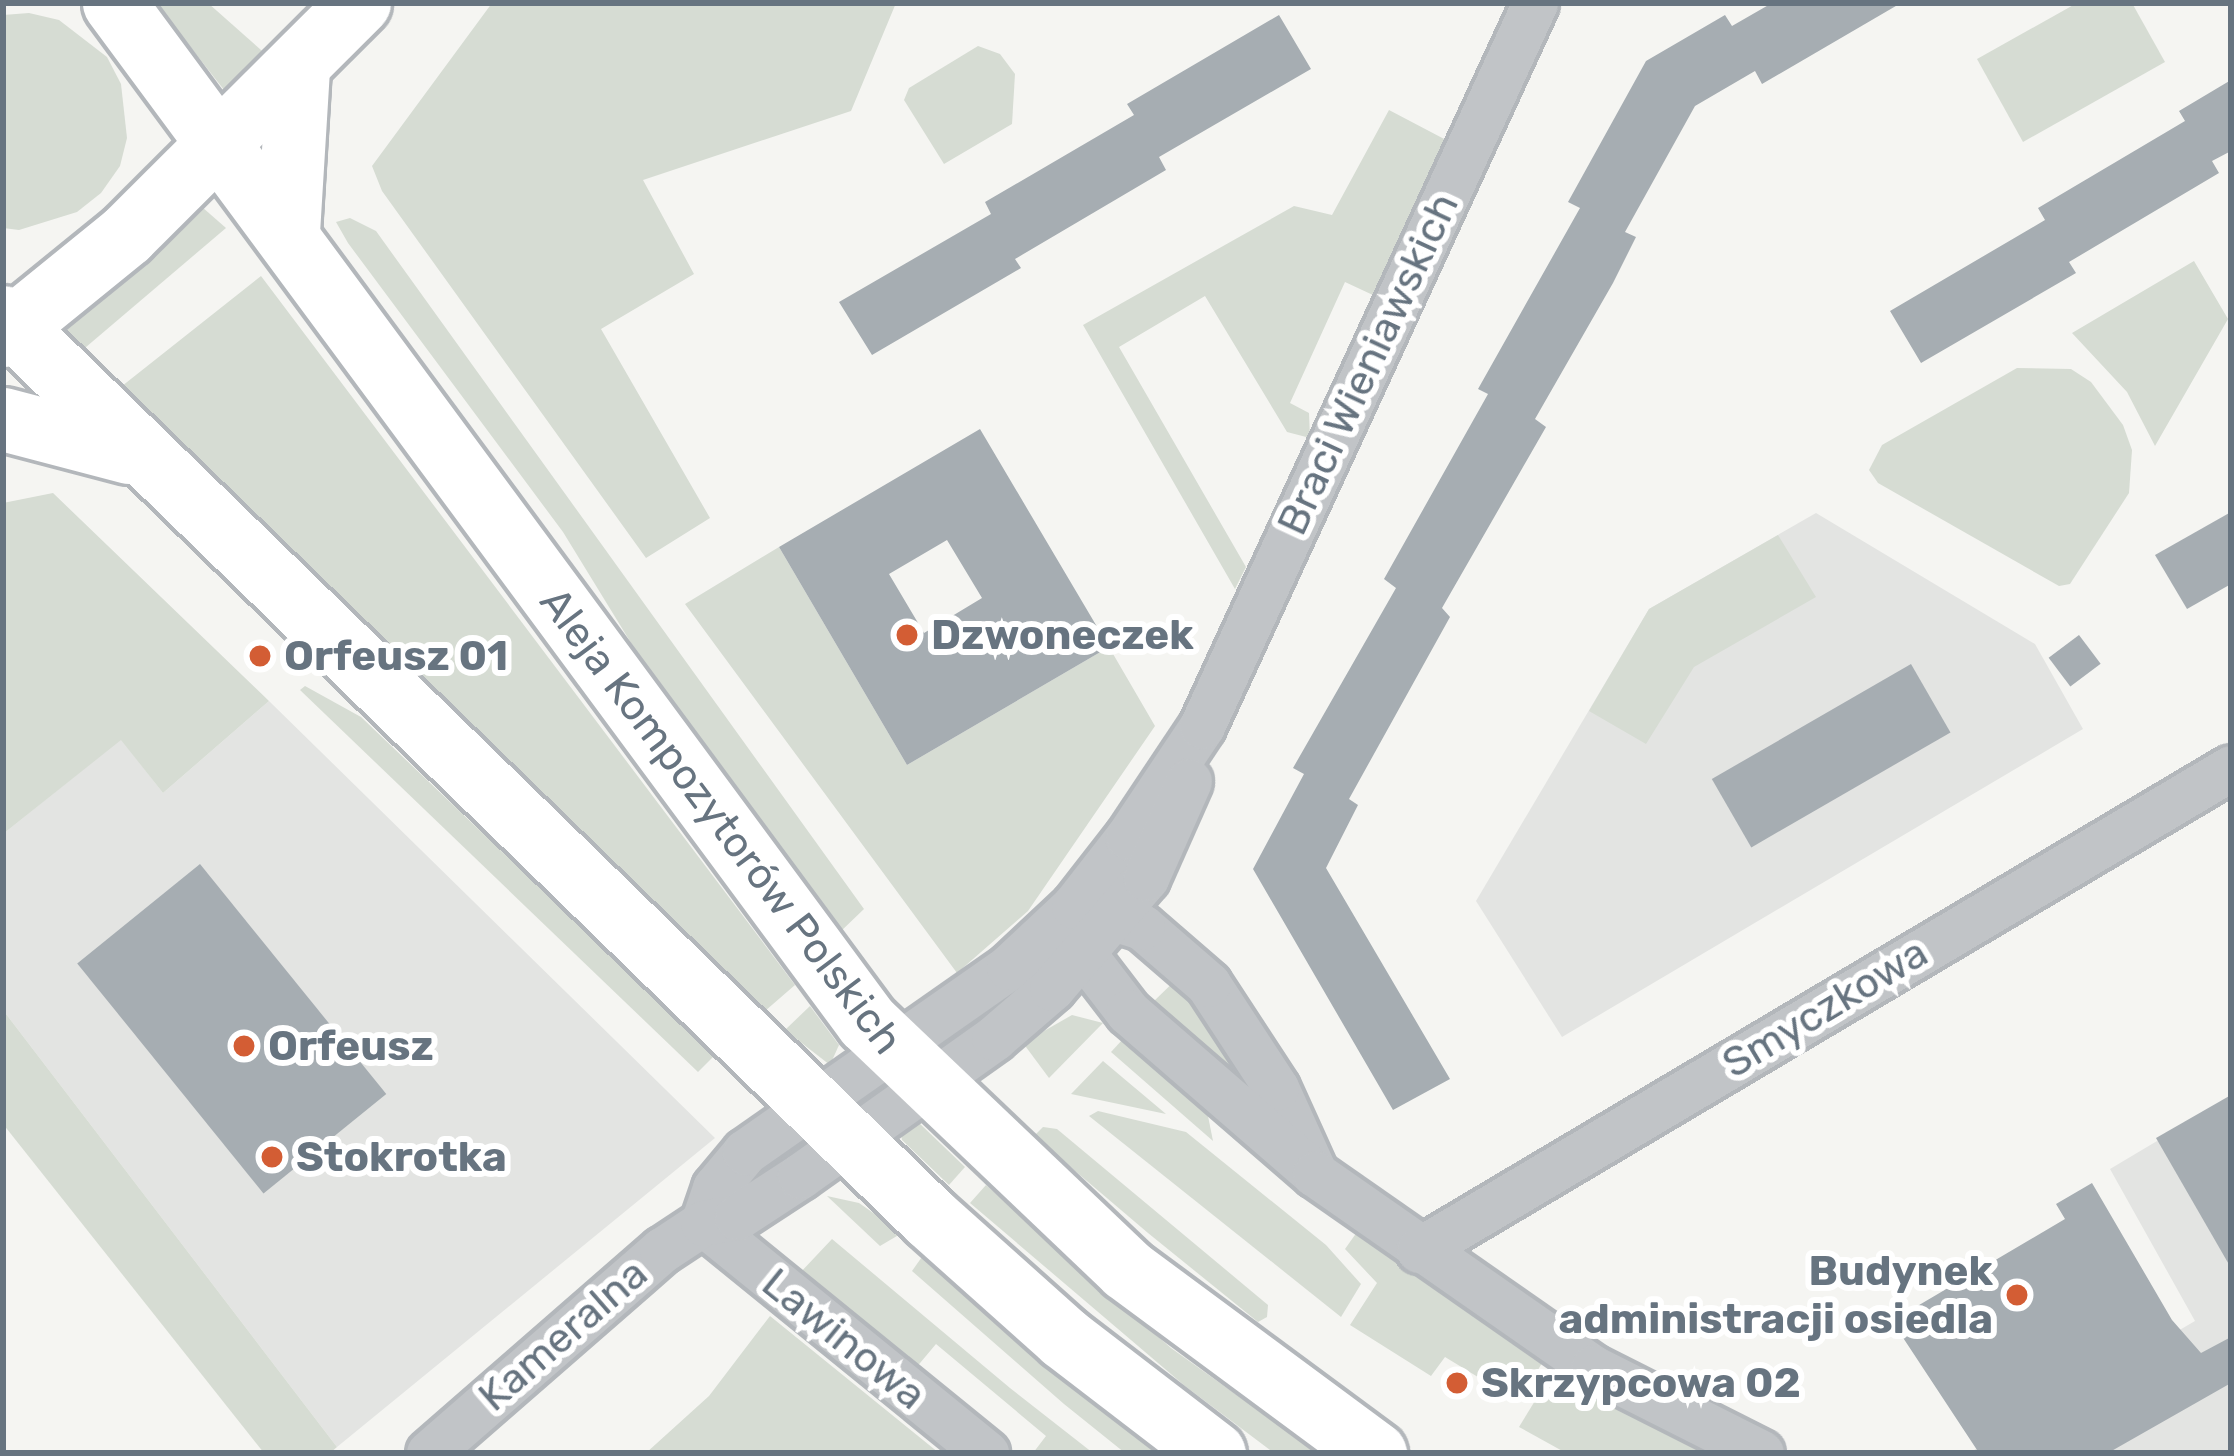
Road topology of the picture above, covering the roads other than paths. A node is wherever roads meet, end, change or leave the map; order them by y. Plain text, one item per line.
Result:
1 (114, 3) edge
2 (359, 3) edge
3 (1535, 3) edge
4 (298, 68) junction
5 (222, 141) junction
6 (288, 232) junction
7 (6, 327) edge
8 (3, 419) edge
9 (137, 454) junction
10 (1202, 726) junction
11 (2231, 767) edge
12 (1074, 906) junction
13 (1120, 914) junction
14 (1085, 956) junction
15 (911, 1068) junction
16 (832, 1123) junction
17 (1315, 1174) junction
18 (703, 1223) junction
19 (1419, 1250) junction
20 (429, 1453) edge
21 (986, 1453) edge
22 (1214, 1453) edge
23 (1375, 1453) edge
24 (1761, 1453) edge

1 - 5 street, Aleja Kompozytorów Polskich
2 - 4 street
3 - 10 street, Braci Wieniawskich
4 - 5 street
4 - 6 street
5 - 6 street, Aleja Kompozytorów Polskich
5 - 7 street
6 - 15 street, Aleja Kompozytorów Polskich
7 - 9 street
8 - 9 street
9 - 16 street
10 - 12 street, Braci Wieniawskich
10 - 13 street, Braci Wieniawskich
11 - 19 street, Smyczkowa
12 - 13 street
12 - 14 street
12 - 15 street, Braci Wieniawskich
13 - 14 street, Braci Wieniawskich
13 - 17 street
14 - 15 street, Braci Wieniawskich
14 - 17 street
15 - 16 street, Kameralna
15 - 23 street, Aleja Kompozytorów Polskich
16 - 18 street, Kameralna
16 - 22 street
17 - 19 street
18 - 20 street, Kameralna
18 - 21 street, Lawinowa
19 - 24 street

